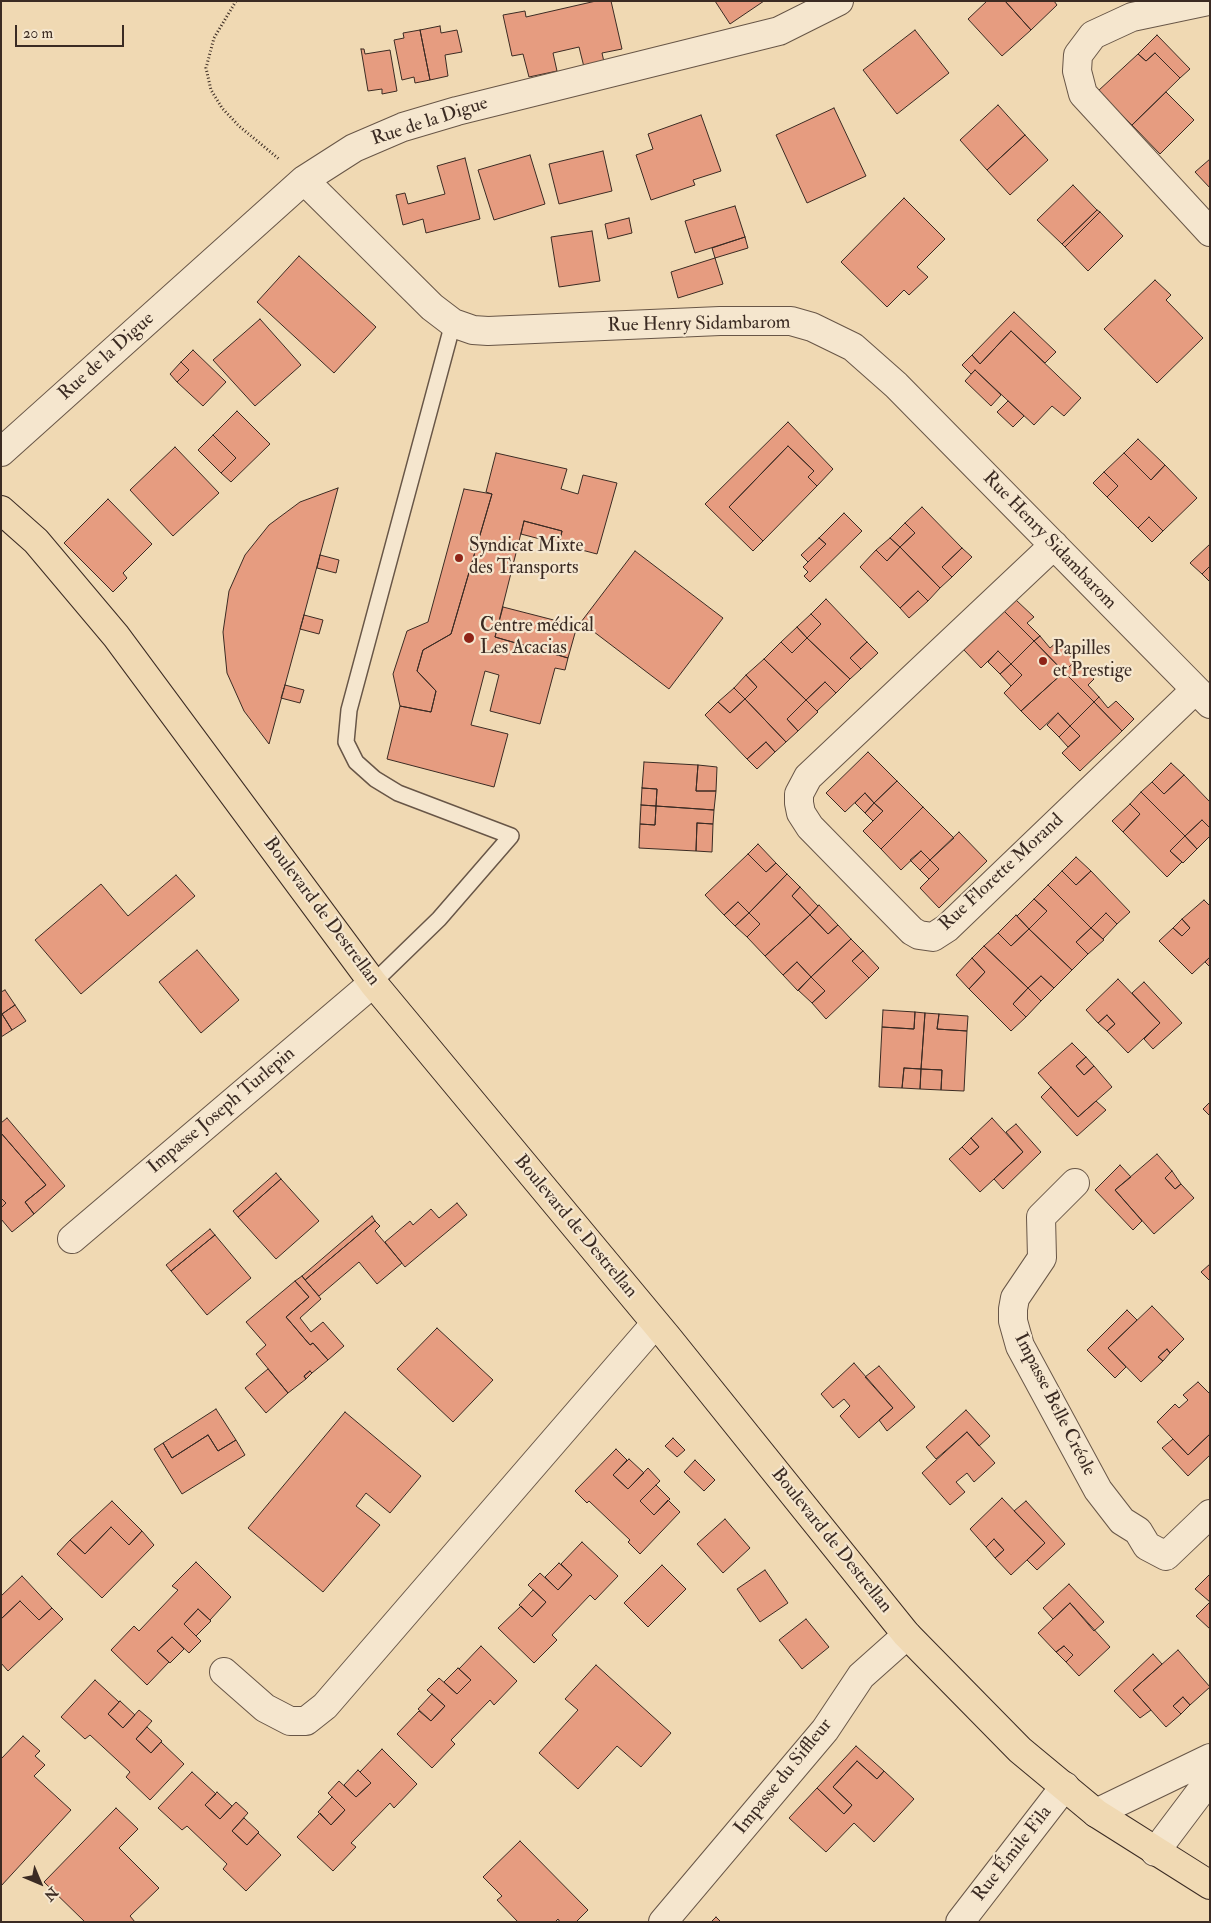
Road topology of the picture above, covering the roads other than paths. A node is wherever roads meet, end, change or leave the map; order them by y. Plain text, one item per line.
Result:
1 (839, 1) edge
2 (1208, 1) edge
3 (1127, 9) edge
4 (304, 180) junction
5 (1210, 232) edge
6 (453, 323) junction
7 (1, 452) edge
8 (1, 510) edge
9 (1054, 545) junction
10 (1202, 697) edge
11 (373, 983) junction
12 (1075, 1183) dead end
13 (72, 1239) dead end
14 (655, 1324) junction
15 (1210, 1514) edge
16 (907, 1635) junction
17 (224, 1672) dead end
18 (1210, 1758) edge
19 (1210, 1779) edge
20 (1065, 1786) junction
21 (1096, 1814) junction
22 (1155, 1852) junction
23 (1210, 1885) edge
24 (663, 1922) edge
25 (960, 1922) edge

1 - 4 street, Rue de la Digue
2 - 3 street
3 - 5 street
4 - 6 street, Rue Henry Sidambarom
4 - 7 street, Rue de la Digue
6 - 9 street, Rue Henry Sidambarom
6 - 11 lane
8 - 11 main road, Boulevard de Destrellan
9 - 10 street, Rue Henry Sidambarom
9 - 10 street, Rue Florette Morand
11 - 13 street, Impasse Joseph Turlepin
11 - 14 main road, Boulevard de Destrellan
12 - 15 street, Impasse Belle Créole
14 - 16 main road, Boulevard de Destrellan
14 - 17 street
16 - 20 main road, Boulevard de Destrellan
16 - 24 street, Impasse du Siffleur
18 - 21 street
19 - 22 street
20 - 21 main road, Boulevard de Destrellan
20 - 25 street, Rue Émile Fila
21 - 22 main road, Boulevard de Destrellan
22 - 23 main road, Boulevard de Destrellan

